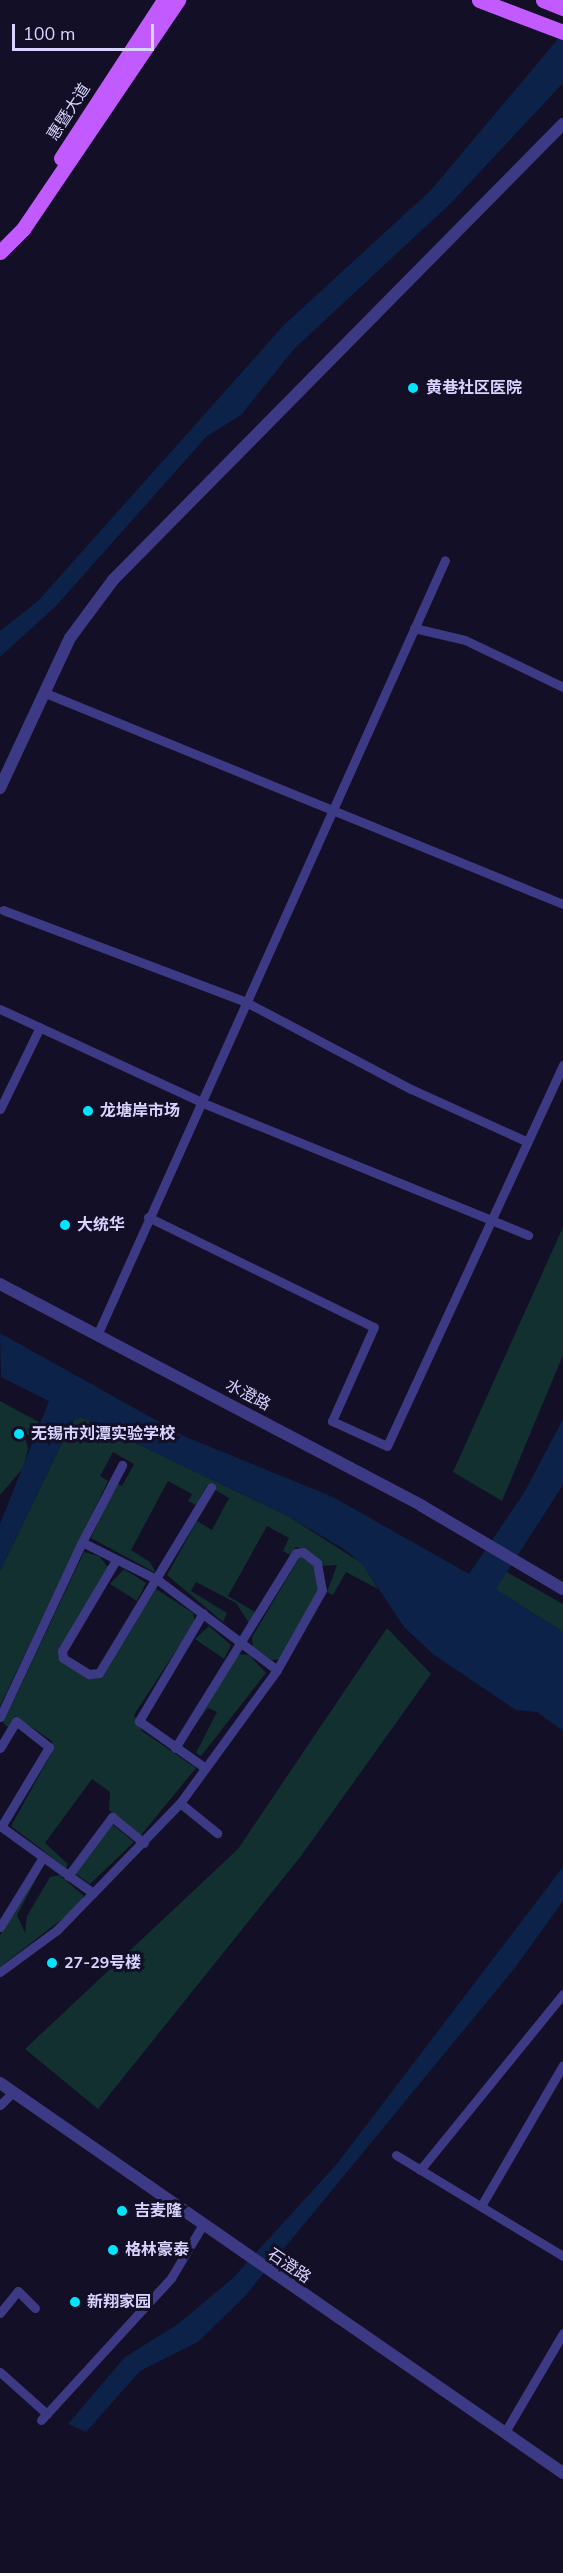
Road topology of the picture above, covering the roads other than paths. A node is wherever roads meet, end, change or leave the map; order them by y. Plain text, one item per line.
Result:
1 (164, 0) edge
2 (178, 0) edge
3 (479, 0) edge
4 (543, 0) edge
5 (563, 8) edge
6 (561, 31) edge
7 (563, 123) edge
8 (0, 240) edge
9 (0, 252) edge
10 (445, 560) dead end
11 (414, 628) junction
12 (563, 687) edge
13 (43, 692) junction
14 (0, 788) edge
15 (333, 810) junction
16 (563, 904) edge
17 (3, 910) dead end
18 (244, 1001) junction
19 (0, 1009) edge
20 (39, 1027) junction
21 (563, 1065) edge
22 (203, 1102) junction
23 (0, 1109) edge
24 (528, 1142) junction
25 (148, 1217) junction
26 (492, 1220) junction
27 (528, 1235) dead end
28 (0, 1284) edge
29 (98, 1333) junction
30 (122, 1465) dead end
31 (211, 1487) dead end
32 (82, 1542) junction
33 (116, 1560) junction
34 (158, 1580) junction
35 (563, 1589) edge
36 (203, 1613) junction
37 (242, 1642) junction
38 (277, 1670) junction
39 (0, 1717) edge
40 (4, 1734) edge
41 (0, 1748) edge
42 (175, 1748) junction
43 (204, 1767) dead end
44 (180, 1803) junction
45 (2, 1830) edge
46 (217, 1833) dead end
47 (144, 1843) junction
48 (43, 1857) junction
49 (68, 1876) junction
50 (93, 1893) junction
51 (0, 1927) edge
52 (0, 1972) edge
53 (563, 1995) edge
54 (563, 2065) edge
55 (0, 2083) edge
56 (14, 2091) junction
57 (0, 2105) edge
58 (396, 2155) dead end
59 (420, 2170) junction
60 (481, 2206) junction
61 (202, 2226) junction
62 (563, 2256) edge
63 (35, 2308) dead end
64 (0, 2313) edge
65 (563, 2333) edge
66 (0, 2372) edge
67 (505, 2432) junction
68 (563, 2473) edge

1 - 8 main road, 惠暨大道
2 - 9 main road
3 - 6 main road
4 - 5 main road
7 - 13 street
10 - 11 street
11 - 12 street
11 - 15 street
13 - 14 street
13 - 15 street
15 - 16 street
15 - 18 street
17 - 18 street
18 - 22 street
18 - 24 street
19 - 20 street
20 - 22 street
20 - 23 street
21 - 24 street
22 - 25 street
22 - 26 street
24 - 26 street
25 - 26 street
25 - 29 street
26 - 27 street
28 - 29 street, 水澄路
29 - 35 street, 水澄路
30 - 32 street
31 - 34 street
32 - 33 street
32 - 39 street
33 - 34 street
33 - 34 street
34 - 36 street
36 - 37 street
36 - 42 street
37 - 38 street
37 - 38 street
37 - 42 street
38 - 44 street
40 - 41 street
40 - 45 street
42 - 43 street
44 - 46 street
44 - 47 street
45 - 48 street
47 - 49 street
47 - 50 street
48 - 49 street
48 - 51 street
49 - 50 street
50 - 52 street
53 - 59 street
54 - 60 street
55 - 56 street, 石澄路
56 - 57 street
56 - 61 street, 石澄路
58 - 59 street
59 - 60 street
60 - 62 street
61 - 66 street
61 - 67 street, 石澄路
63 - 64 street
65 - 67 street
67 - 68 street, 石澄路

